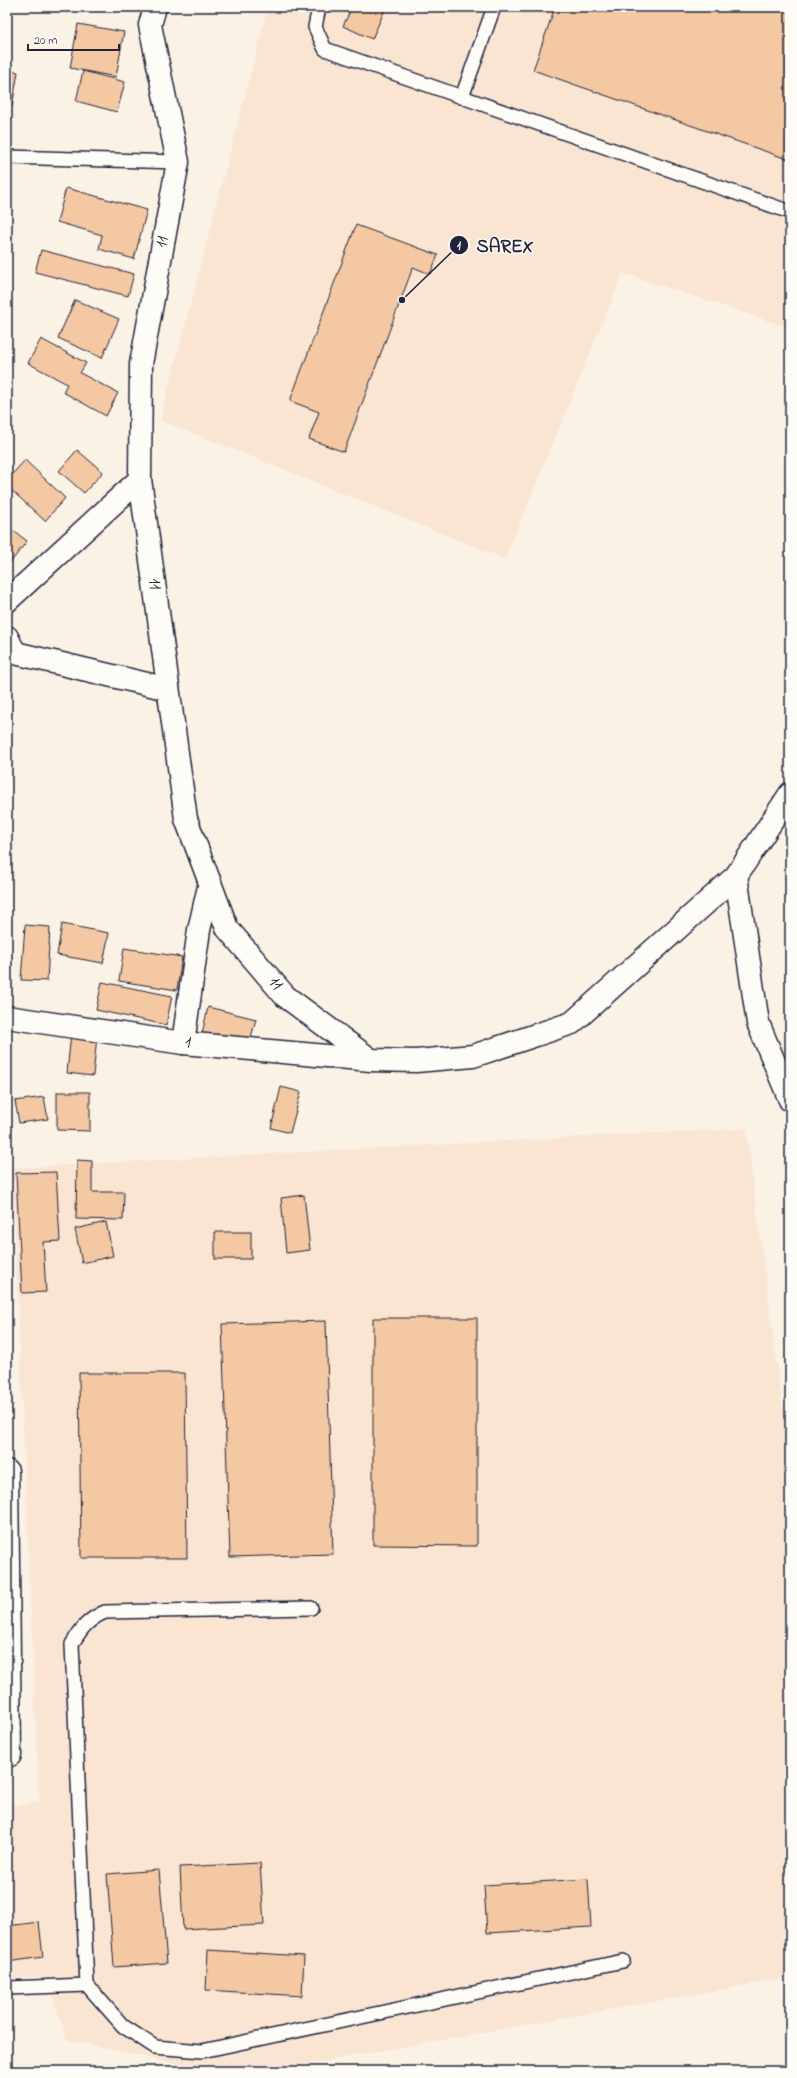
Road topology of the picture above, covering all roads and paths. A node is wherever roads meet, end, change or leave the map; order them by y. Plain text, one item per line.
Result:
1 (155, 7) edge
2 (319, 7) edge
3 (494, 7) edge
4 (462, 97) junction
5 (7, 158) edge
6 (178, 162) junction
7 (790, 212) edge
8 (140, 479) junction
9 (7, 601) edge
10 (7, 637) edge
11 (168, 689) junction
12 (790, 794) edge
13 (736, 876) junction
14 (210, 882) junction
15 (7, 1017) edge
16 (183, 1043) junction
17 (371, 1060) junction
18 (790, 1100) edge
19 (7, 1471) edge
20 (311, 1608) dead end
21 (7, 1756) edge
22 (623, 1961) dead end
23 (87, 1985) junction
24 (7, 1988) edge

1 - 6 street, 11
2 - 4 lane
3 - 4 lane
4 - 7 lane
5 - 6 lane
6 - 8 street, 11
8 - 9 street
8 - 11 street, 11
10 - 11 street
11 - 14 street, 11
12 - 13 street, 1
13 - 17 street, 1
13 - 18 street
14 - 16 street
14 - 17 street, 11
15 - 16 street, 1
16 - 17 street, 1
19 - 21 street
20 - 23 lane
22 - 23 lane
23 - 24 lane

